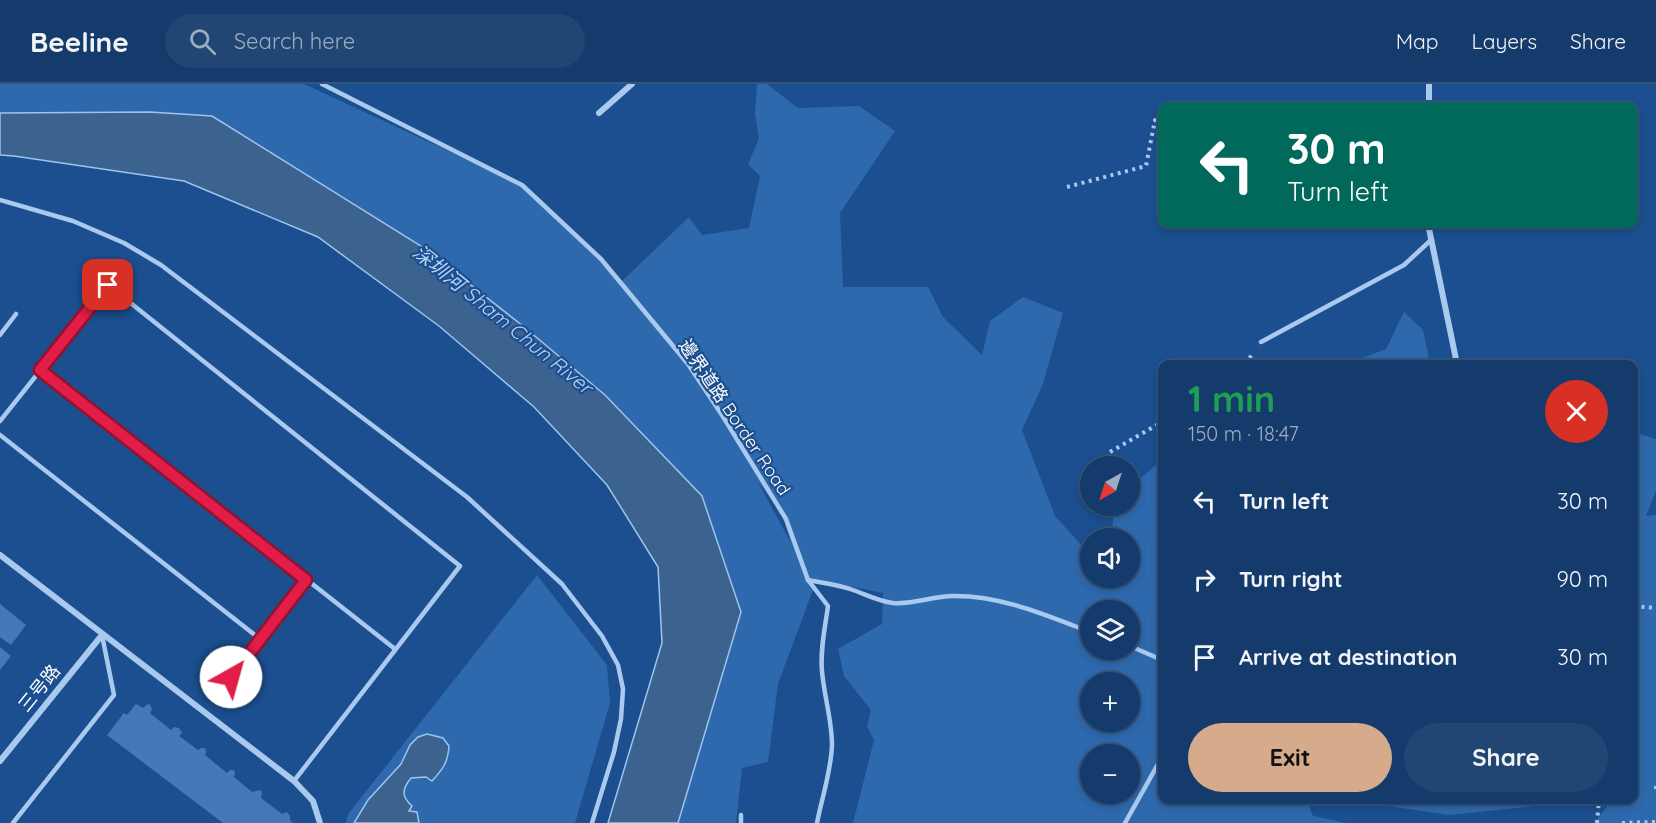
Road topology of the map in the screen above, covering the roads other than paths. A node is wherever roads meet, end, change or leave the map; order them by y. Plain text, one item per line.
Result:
1 (322, 84) edge
2 (632, 84) edge
3 (1429, 84) edge
4 (1429, 102) edge
5 (599, 113) dead end
6 (0, 200) edge
7 (1429, 228) edge
8 (1431, 240) junction
9 (16, 314) dead end
10 (0, 335) edge
11 (1261, 342) dead end
12 (1456, 360) edge
13 (40, 370) junction
14 (0, 421) edge
15 (0, 435) edge
16 (0, 555) edge
17 (306, 580) junction
18 (808, 580) junction
19 (1080, 628) edge
20 (102, 635) junction
21 (260, 639) junction
22 (395, 649) junction
23 (1140, 650) edge
24 (1158, 658) edge
25 (231, 677) dead end
26 (0, 761) edge
27 (1158, 764) edge
28 (294, 781) junction
29 (741, 814) dead end
30 (13, 823) edge
31 (321, 823) edge
32 (592, 823) edge
33 (741, 823) edge
34 (817, 823) edge
35 (1125, 823) edge

1 - 18 lane, 邊界道路 Border Road
2 - 5 street
3 - 4 street
6 - 32 lane
7 - 8 street
8 - 11 lane
8 - 12 street
9 - 10 lane
13 - 14 lane
13 - 17 lane
13 - 22 lane
15 - 21 lane
16 - 20 street
17 - 21 lane
17 - 22 lane
18 - 19 lane
18 - 34 lane, 邊界道路 Border Road
20 - 26 street, 三号路
20 - 28 street
20 - 30 lane
21 - 25 lane
22 - 28 lane
23 - 24 lane
27 - 35 lane
28 - 31 street
29 - 33 lane

